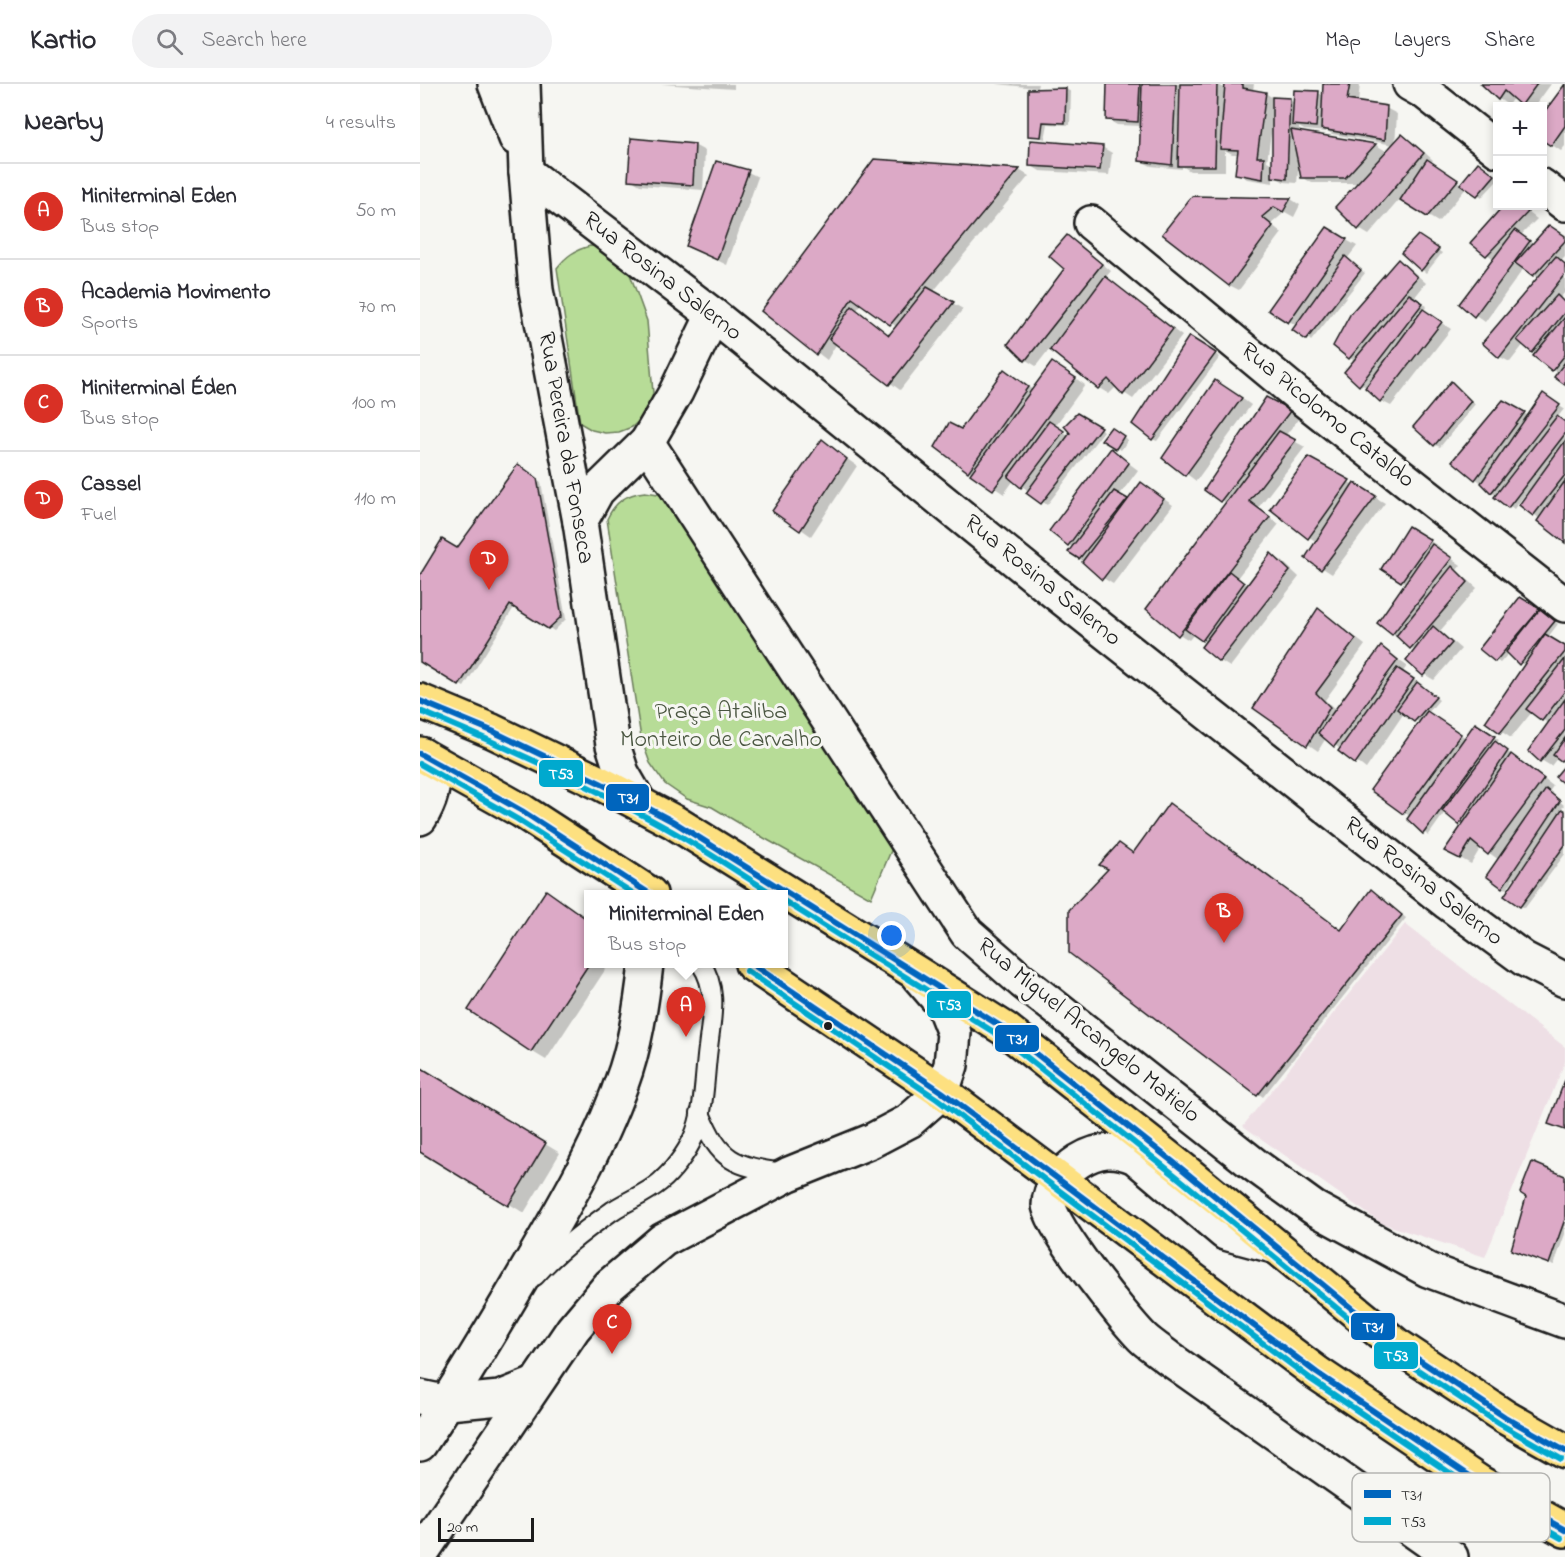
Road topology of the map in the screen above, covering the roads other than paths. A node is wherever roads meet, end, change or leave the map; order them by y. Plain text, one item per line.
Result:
1 (495, 84) edge
2 (523, 84) edge
3 (1410, 84) edge
4 (1493, 147) edge
5 (525, 166) junction
6 (1547, 190) edge
7 (1565, 204) edge
8 (1091, 223) dead end
9 (713, 315) junction
10 (647, 442) junction
11 (580, 522) junction
12 (1565, 605) edge
13 (420, 701) edge
14 (421, 755) edge
15 (640, 804) junction
16 (420, 818) edge
17 (631, 888) edge
18 (783, 890) edge
19 (788, 893) edge
20 (645, 968) edge
21 (705, 968) edge
22 (759, 968) edge
23 (915, 972) junction
24 (1565, 980) edge
25 (942, 1092) junction
26 (700, 1113) junction
27 (789, 1174) junction
28 (1059, 1179) junction
29 (1274, 1246) junction
30 (498, 1318) junction
31 (1565, 1321) edge
32 (535, 1384) junction
33 (434, 1400) edge
34 (420, 1444) edge
35 (1565, 1451) edge
36 (1465, 1473) edge
37 (1352, 1487) edge
38 (1550, 1522) edge
39 (1565, 1530) edge
40 (1430, 1542) edge
41 (420, 1555) edge
42 (1451, 1557) edge

1 - 5 street
2 - 5 street, Rua Pereira da Fonseca
3 - 4 street
5 - 9 street, Rua Rosina Salerno
5 - 11 street, Rua Pereira da Fonseca
6 - 7 street
8 - 12 street, Rua Picolomo Cataldo
9 - 10 street
9 - 24 street, Rua Rosina Salerno
10 - 11 street
10 - 31 street, Rua Miguel Arcangelo Matielo
11 - 15 street, Rua Pereira da Fonseca
13 - 15 main road
14 - 16 street
14 - 17 main road
15 - 18 main road
19 - 23 main road
20 - 30 street
21 - 26 lane
22 - 25 main road
23 - 25 street
23 - 29 main road
25 - 27 street
25 - 28 main road
26 - 27 lane
26 - 30 lane
27 - 32 street
28 - 29 street
28 - 36 main road
28 - 37 street
29 - 35 main road
30 - 33 street
32 - 33 street
32 - 41 street
33 - 34 street
38 - 39 main road
40 - 42 street

